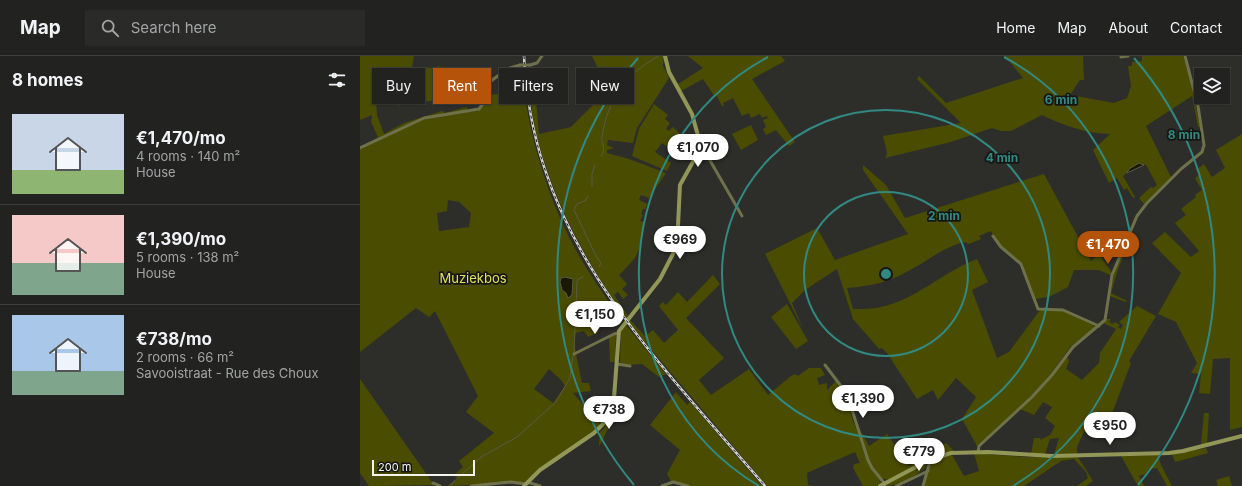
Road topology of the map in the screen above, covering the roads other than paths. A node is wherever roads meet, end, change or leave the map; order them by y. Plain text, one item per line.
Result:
1 (542, 56) edge
2 (665, 56) edge
3 (1128, 56) edge
4 (1185, 56) edge
5 (1121, 57) edge
6 (360, 148) edge
7 (700, 149) junction
8 (742, 216) dead end
9 (992, 236) dead end
10 (1099, 326) junction
11 (618, 333) junction
12 (574, 354) dead end
13 (617, 364) junction
14 (825, 365) dead end
15 (630, 366) dead end
16 (1242, 436) edge
17 (978, 452) junction
18 (929, 460) junction
19 (928, 471) junction
20 (433, 483) dead end
21 (525, 484) edge
22 (885, 484) junction
23 (440, 486) edge
24 (471, 486) edge
25 (540, 486) edge
26 (662, 486) edge
27 (688, 486) edge
28 (880, 486) edge
29 (896, 486) edge
30 (923, 486) edge

1 - 6 street, bridge
2 - 7 main road
3 - 5 street
4 - 10 street
7 - 8 street
7 - 11 main road
9 - 10 street
10 - 17 street
11 - 12 street
11 - 13 main road
13 - 15 street
13 - 21 main road
14 - 22 street
16 - 17 main road
17 - 18 main road
18 - 19 street
18 - 22 main road
19 - 29 street
19 - 30 street
20 - 23 street
21 - 24 street
21 - 25 street
22 - 28 main road
26 - 27 street

